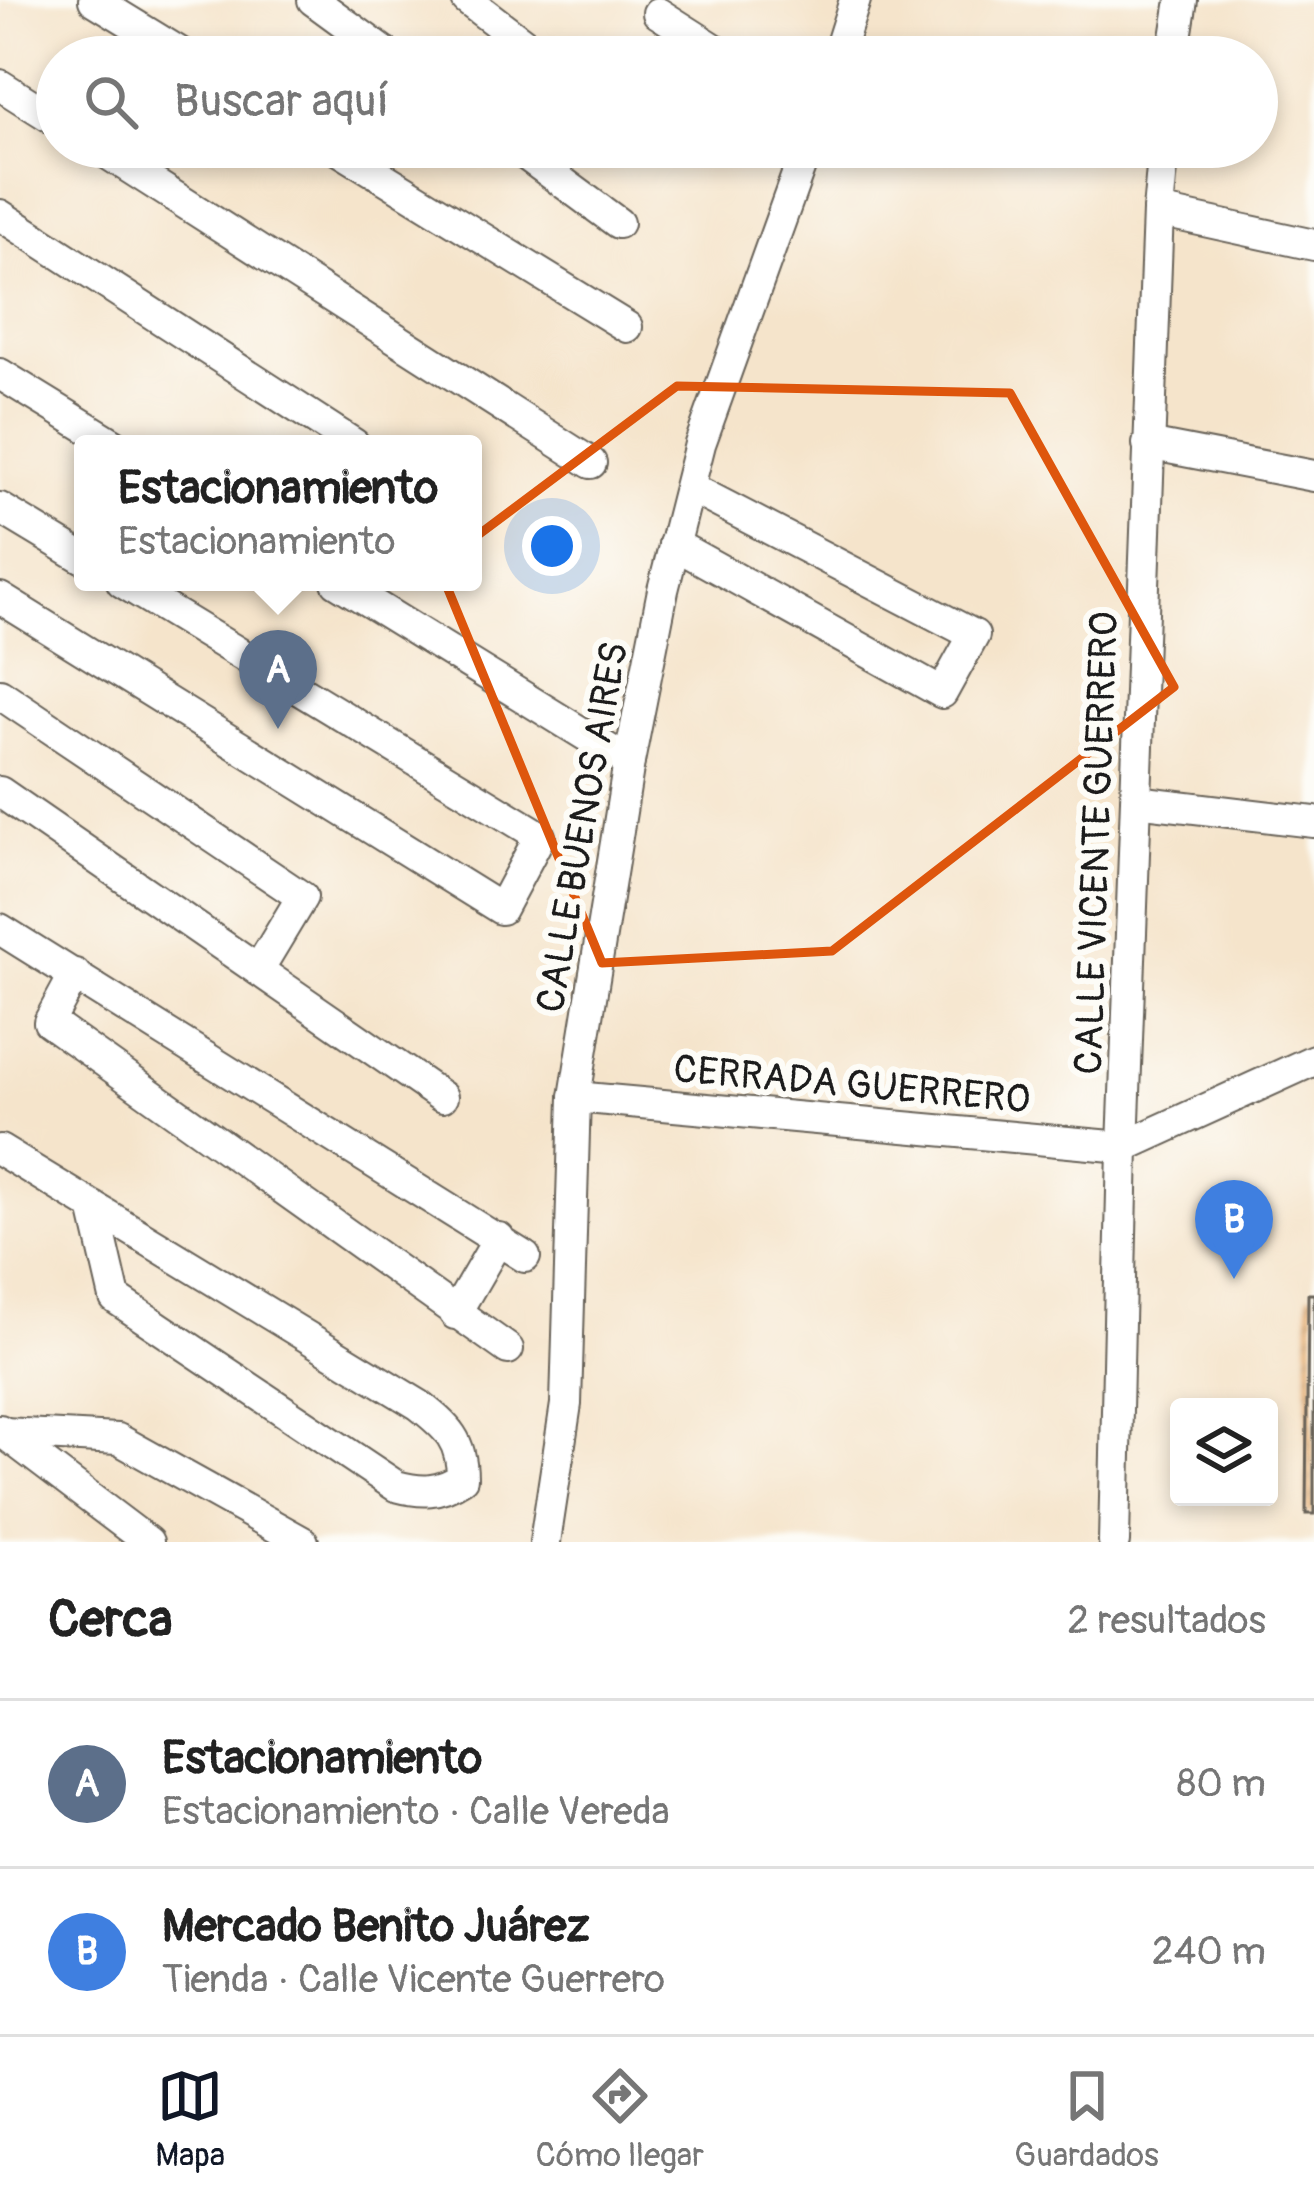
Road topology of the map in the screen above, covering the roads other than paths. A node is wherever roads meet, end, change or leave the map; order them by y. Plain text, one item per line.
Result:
1 (94, 0) edge
2 (313, 0) edge
3 (467, 0) edge
4 (855, 0) edge
5 (1182, 0) edge
6 (658, 13) dead end
7 (153, 36) edge
8 (362, 36) edge
9 (514, 36) edge
10 (694, 36) edge
11 (843, 36) edge
12 (1176, 36) edge
13 (0, 85) edge
14 (36, 108) edge
15 (130, 168) edge
16 (368, 168) edge
17 (543, 168) edge
18 (799, 168) edge
19 (1162, 168) edge
20 (1158, 211) junction
21 (0, 215) edge
22 (618, 223) dead end
23 (1314, 245) edge
24 (627, 327) dead end
25 (0, 374) edge
26 (99, 435) edge
27 (340, 435) edge
28 (1148, 444) junction
29 (591, 463) dead end
30 (1314, 476) edge
31 (691, 488) junction
32 (0, 508) edge
33 (674, 544) junction
34 (74, 553) edge
35 (137, 591) edge
36 (352, 591) edge
37 (0, 598) edge
38 (0, 694) edge
39 (629, 762) junction
40 (0, 792) edge
41 (1136, 801) junction
42 (1314, 822) edge
43 (0, 929) edge
44 (258, 970) junction
45 (75, 974) junction
46 (1314, 1060) edge
47 (442, 1097) dead end
48 (574, 1097) junction
49 (1123, 1147) junction
50 (0, 1150) edge
51 (94, 1207) junction
52 (499, 1238) junction
53 (525, 1257) dead end
54 (455, 1314) junction
55 (508, 1348) dead end
56 (2, 1431) edge
57 (148, 1542) edge
58 (303, 1542) edge
59 (545, 1542) edge
60 (1114, 1542) edge

1 - 7 street
2 - 8 street
3 - 9 street
4 - 11 street
5 - 12 street
6 - 10 street
13 - 14 street
15 - 29 street
16 - 24 street
17 - 22 street
18 - 31 street, CALLE BUENOS AIRES
19 - 20 street, CALLE VICENTE GUERRERO
20 - 23 street
20 - 28 street, CALLE VICENTE GUERRERO
21 - 27 street
25 - 26 street
28 - 30 street
28 - 41 street, CALLE VICENTE GUERRERO
31 - 33 street, CALLE BUENOS AIRES
31 - 33 street
32 - 34 street
33 - 39 street, CALLE BUENOS AIRES
35 - 37 street
36 - 39 street
38 - 44 street
39 - 48 street, CALLE BUENOS AIRES
40 - 44 street
41 - 42 street
41 - 49 street, CALLE VICENTE GUERRERO
43 - 45 street
44 - 47 street
45 - 52 street
45 - 54 street
46 - 49 street
48 - 49 street, CERRADA GUERRERO
48 - 59 street, CALLE BUENOS AIRES
49 - 60 street, CALLE VICENTE GUERRERO
50 - 51 street
51 - 51 street
52 - 53 street
52 - 54 street
54 - 55 street
56 - 57 street
56 - 58 street

